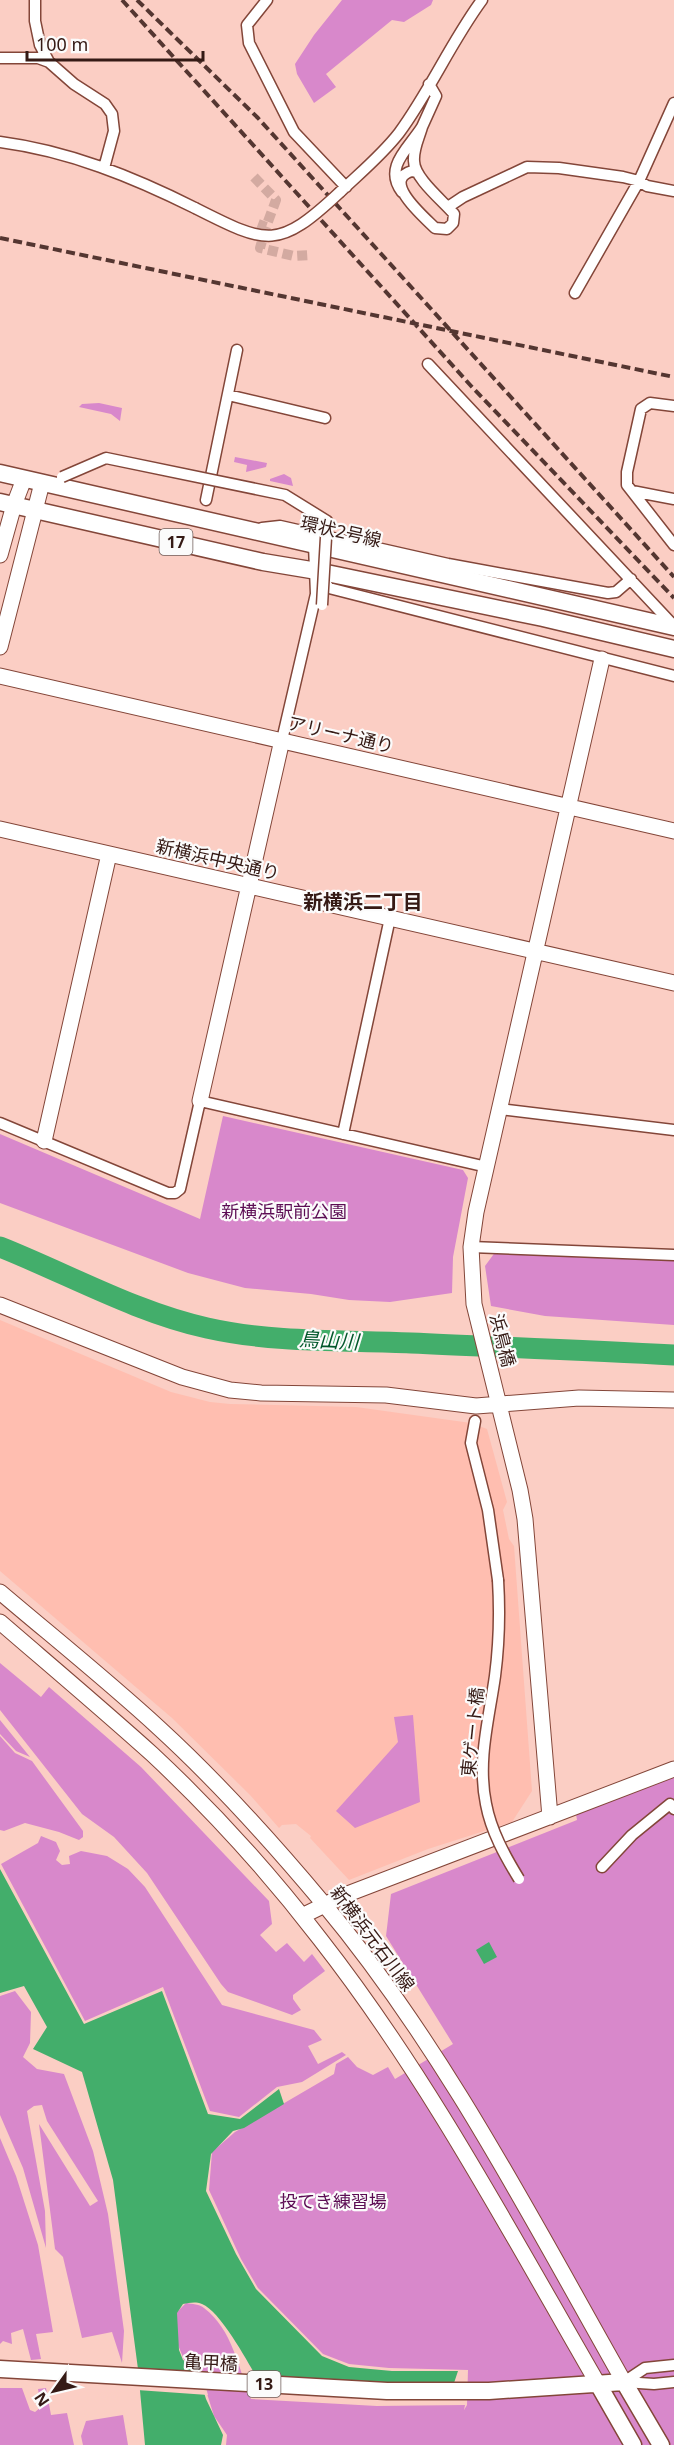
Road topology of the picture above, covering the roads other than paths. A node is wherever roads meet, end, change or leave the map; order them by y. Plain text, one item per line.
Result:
1 (36, 0) edge
2 (267, 0) edge
3 (482, 0) edge
4 (0, 58) edge
5 (49, 63) junction
6 (429, 84) junction
7 (674, 103) edge
8 (422, 127) junction
9 (0, 142) edge
10 (104, 168) junction
11 (416, 172) junction
12 (639, 181) junction
13 (343, 189) junction
14 (674, 190) edge
15 (402, 192) junction
16 (448, 207) junction
17 (575, 293) dead end
18 (237, 350) dead end
19 (428, 364) dead end
20 (228, 395) junction
21 (674, 406) edge
22 (325, 418) dead end
23 (0, 473) edge
24 (62, 477) dead end
25 (24, 478) junction
26 (210, 480) junction
27 (42, 483) junction
28 (632, 491) junction
29 (674, 499) edge
30 (206, 500) dead end
31 (7, 503) edge
32 (36, 510) junction
33 (248, 529) junction
34 (314, 545) junction
35 (674, 545) edge
36 (0, 555) edge
37 (317, 571) junction
38 (631, 579) junction
39 (322, 604) dead end
40 (674, 627) edge
41 (0, 647) edge
42 (674, 649) edge
43 (602, 659) junction
44 (0, 676) edge
45 (674, 676) edge
46 (282, 741) junction
47 (568, 807) junction
48 (0, 829) edge
49 (674, 831) edge
50 (109, 854) junction
51 (249, 886) junction
52 (390, 918) junction
53 (536, 951) junction
54 (674, 983) edge
55 (200, 1101) junction
56 (500, 1109) junction
57 (0, 1123) edge
58 (674, 1130) edge
59 (343, 1134) junction
60 (44, 1141) junction
61 (487, 1167) junction
62 (471, 1247) junction
63 (674, 1255) edge
64 (0, 1305) edge
65 (674, 1400) edge
66 (499, 1404) junction
67 (475, 1421) dead end
68 (0, 1592) edge
69 (0, 1622) edge
70 (674, 1769) edge
71 (674, 1809) edge
72 (550, 1817) junction
73 (602, 1867) dead end
74 (519, 1880) dead end
75 (324, 1904) junction
76 (302, 1916) junction
77 (674, 2365) edge
78 (0, 2369) edge
79 (624, 2382) junction
80 (674, 2382) edge
81 (597, 2384) junction
82 (633, 2445) edge
83 (661, 2445) edge

1 - 5 street
2 - 13 street
3 - 6 street
4 - 5 street
5 - 10 street
6 - 8 street
6 - 13 street
7 - 12 street
8 - 11 street
8 - 15 street
9 - 10 street
10 - 13 street, bridge
11 - 15 street
11 - 16 street
12 - 14 street
12 - 16 street
12 - 17 street
15 - 16 street
18 - 20 street
19 - 38 street
20 - 22 street
20 - 26 street
21 - 28 street
23 - 25 main road, 環状2号線 / 17
24 - 26 street, bridge
25 - 27 main road, 環状2号線 / 17
25 - 31 street
26 - 30 street
26 - 39 street, bridge
27 - 32 street
27 - 33 main road, 環状2号線 / 17
28 - 29 street
28 - 35 street
31 - 32 main road, 17
31 - 36 street
32 - 37 main road, 17
32 - 41 street
33 - 34 main road, 環状2号線 / 17
33 - 38 street
34 - 37 street
34 - 40 main road, 環状2号線 / 17
37 - 42 main road, 17
37 - 43 street
37 - 46 street
38 - 40 street
43 - 45 street
43 - 47 street, 浜鳥橋
44 - 46 street, アリーナ通り
46 - 47 street, アリーナ通り
46 - 51 street
47 - 49 street, アリーナ通り
47 - 53 street, 浜鳥橋
48 - 50 street, 新横浜中央通り
50 - 51 street, 新横浜中央通り
50 - 60 street
51 - 52 street, 新横浜中央通り
51 - 55 street
52 - 53 street, 新横浜中央通り
52 - 59 street
53 - 54 street, 新横浜中央通り
53 - 56 street, 浜鳥橋
55 - 59 street
55 - 60 street
56 - 58 street
56 - 61 street, 浜鳥橋
57 - 60 street
59 - 61 street
61 - 62 street, 浜鳥橋
62 - 63 street
62 - 66 street, 浜鳥橋
64 - 66 street
65 - 66 street
66 - 72 street, 浜鳥橋
67 - 74 street, 東ゲート橋, bridge
68 - 75 street, 新横浜元石川線
69 - 76 street
70 - 72 street
71 - 73 street
72 - 75 street
75 - 76 street
75 - 79 street, 新横浜元石川線
76 - 81 street
77 - 79 street
78 - 81 main road, 亀甲橋 / 13
79 - 80 street
79 - 81 main road, 13
79 - 83 main road
81 - 82 main road

